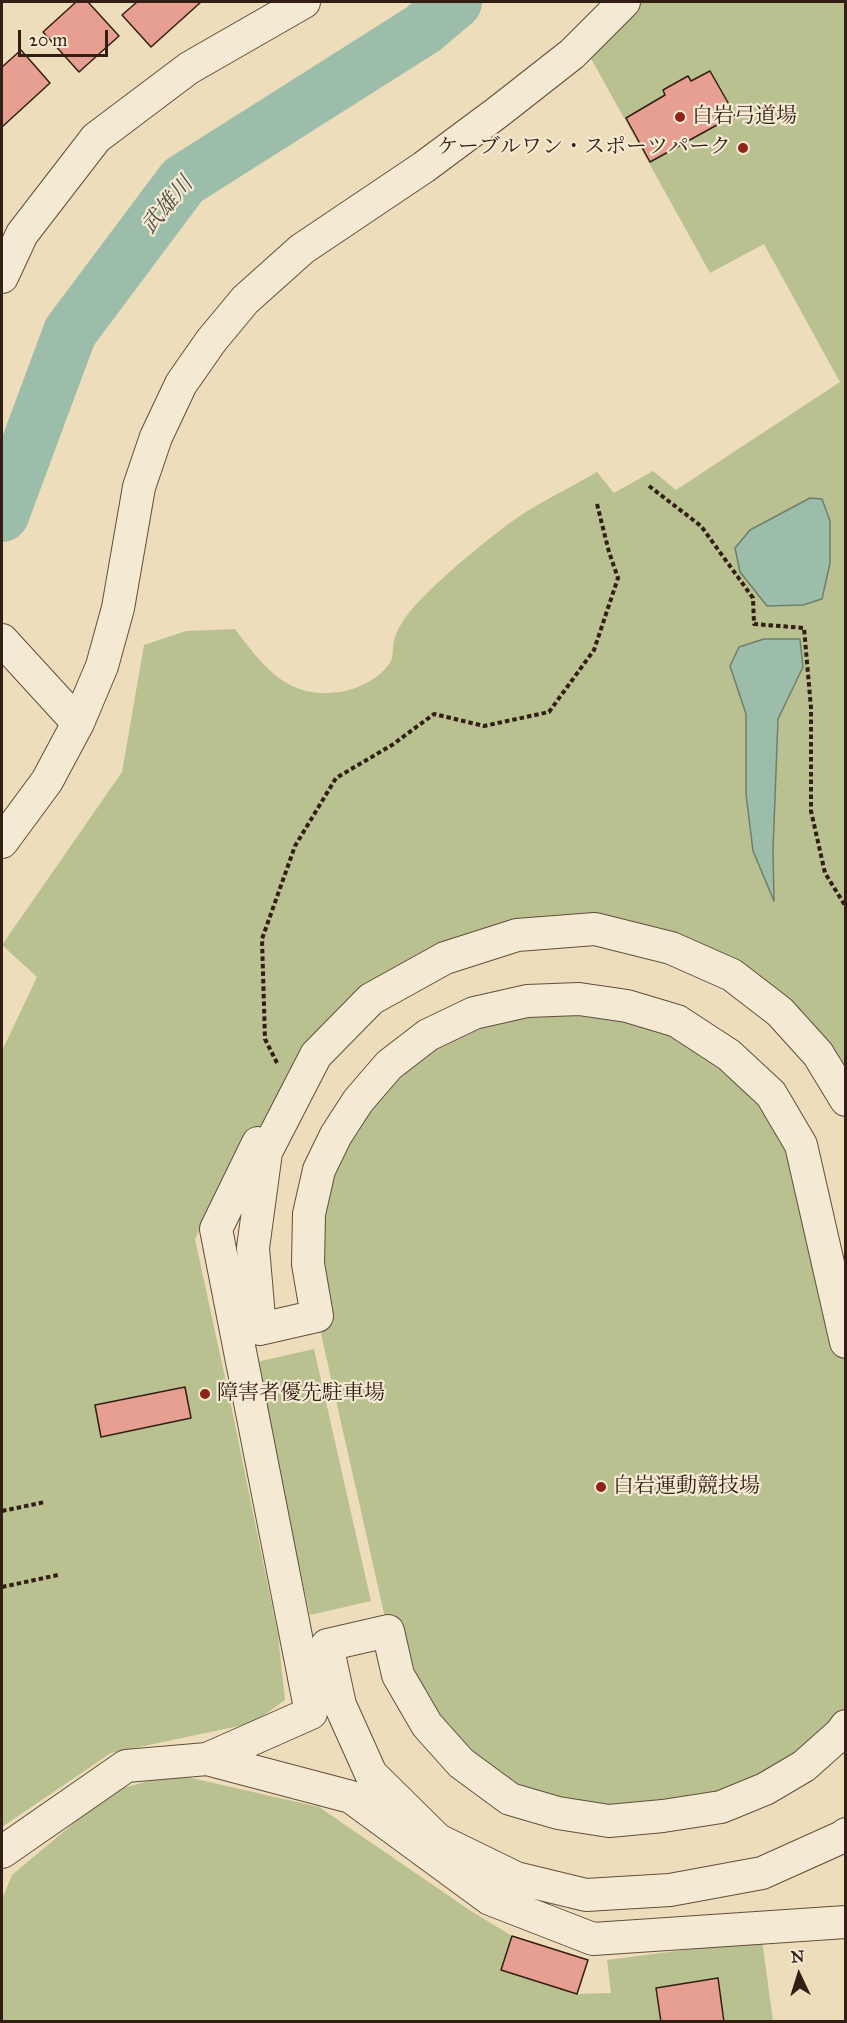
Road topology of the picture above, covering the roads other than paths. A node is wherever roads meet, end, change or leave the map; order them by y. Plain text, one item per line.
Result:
1 (304, 2) edge
2 (624, 2) edge
3 (2, 277) edge
4 (2, 640) edge
5 (78, 723) junction
6 (2, 842) edge
7 (846, 1100) edge
8 (272, 1116) dead end
9 (846, 1342) edge
10 (846, 1726) edge
11 (207, 1759) junction
12 (846, 1834) edge
13 (2, 1852) edge
14 (846, 1922) edge

1 - 3 street
2 - 5 street
4 - 5 street
5 - 6 street
7 - 9 street
8 - 11 street
10 - 12 street
11 - 13 street
11 - 14 street

